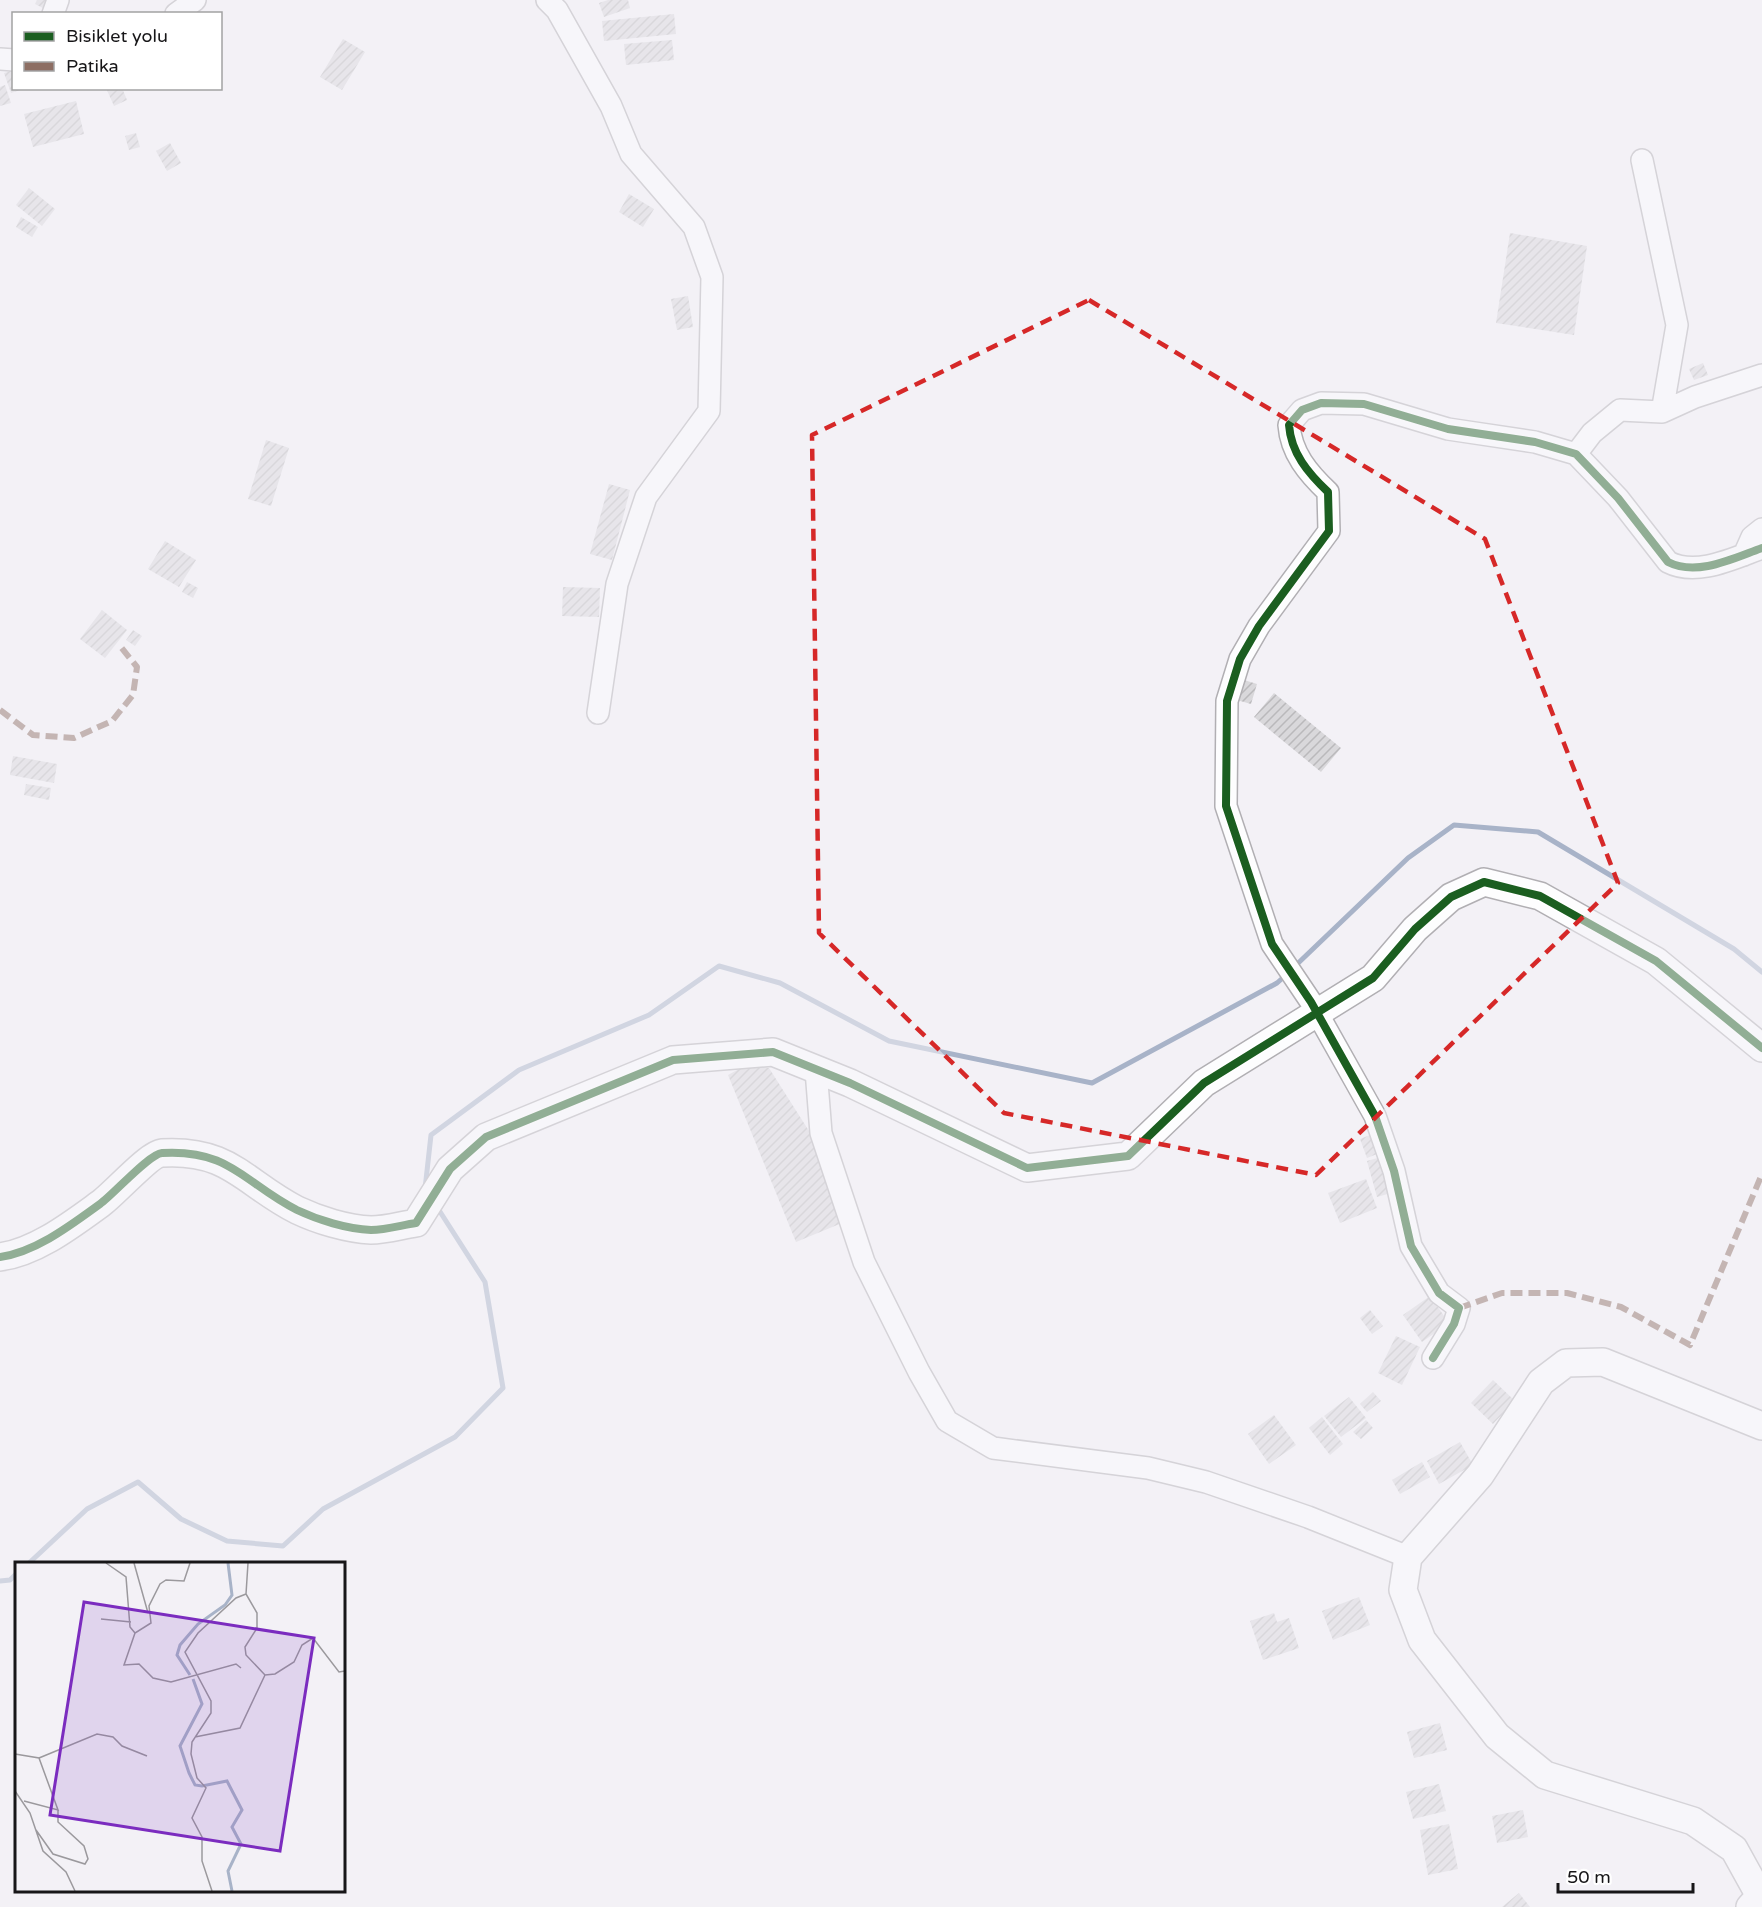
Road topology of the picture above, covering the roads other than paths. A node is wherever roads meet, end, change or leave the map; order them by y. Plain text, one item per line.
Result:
1 (195, 0) edge
2 (547, 0) edge
3 (179, 12) edge
4 (1642, 160) dead end
5 (1762, 375) edge
6 (1662, 412) junction
7 (1576, 454) junction
8 (1762, 529) edge
9 (1753, 551) edge
10 (598, 713) dead end
11 (1314, 1007) junction
12 (1762, 1048) edge
13 (816, 1070) junction
14 (0, 1257) edge
15 (1433, 1358) dead end
16 (1762, 1426) edge
17 (1408, 1557) junction
18 (1750, 1907) edge

1 - 3 street
2 - 10 street
4 - 6 street
5 - 6 street
6 - 7 street
7 - 9 street
7 - 11 street
8 - 9 street
11 - 12 street
11 - 13 street
11 - 15 street
13 - 14 street
13 - 17 street
16 - 17 street
17 - 18 street

